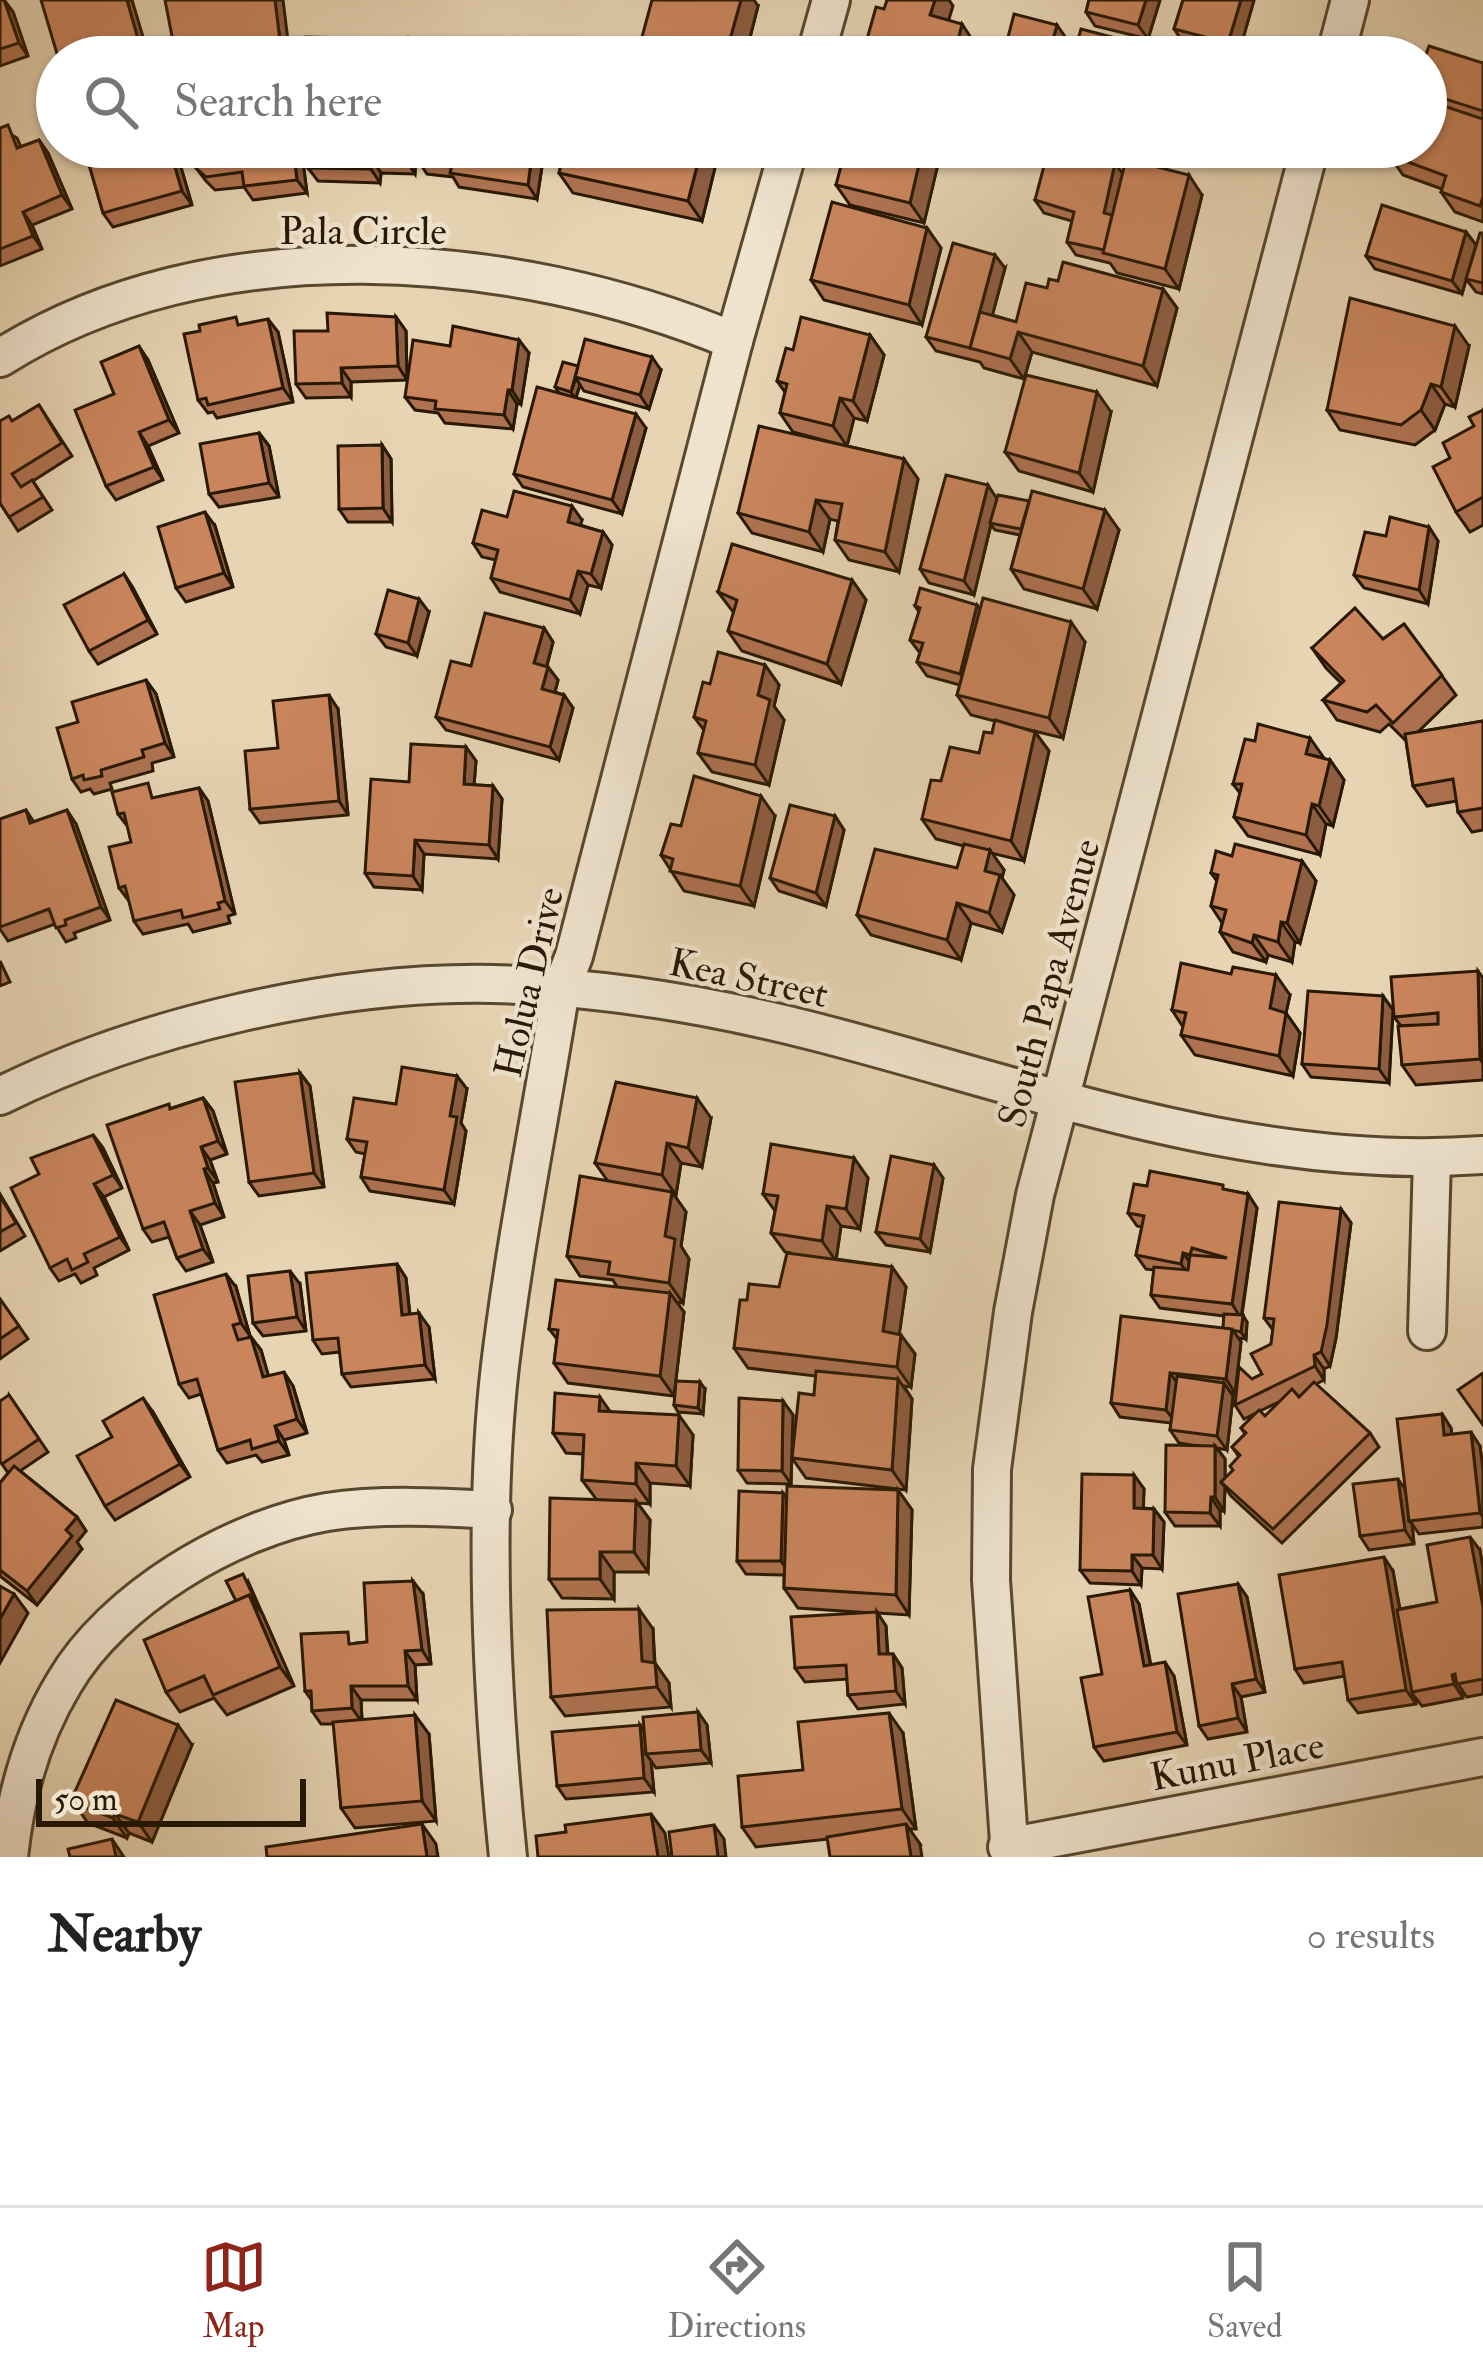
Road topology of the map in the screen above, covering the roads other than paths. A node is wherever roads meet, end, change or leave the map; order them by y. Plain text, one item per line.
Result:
1 (831, 0) edge
2 (1350, 0) edge
3 (821, 36) edge
4 (1340, 36) edge
5 (783, 168) edge
6 (1305, 168) edge
7 (734, 341) junction
8 (0, 358) edge
9 (561, 989) junction
10 (0, 1096) edge
11 (1060, 1103) junction
12 (1483, 1155) edge
13 (1432, 1159) junction
14 (1426, 1331) dead end
15 (493, 1510) junction
16 (1483, 1757) edge
17 (1009, 1852) edge
18 (9, 1857) edge
19 (508, 1857) edge

1 - 3 street
2 - 4 street
5 - 7 street, Holua Drive
6 - 11 street, South Papa Avenue
7 - 8 street, Pala Circle
7 - 9 street, Holua Drive
9 - 10 street, Kea Street
9 - 11 street, Kea Street
9 - 15 street, Holua Drive
11 - 13 street, Kea Street
11 - 17 street, South Papa Avenue
12 - 13 street, Kea Street
13 - 14 street
15 - 18 street
15 - 19 street, Holua Drive
16 - 17 street, Kunu Place

